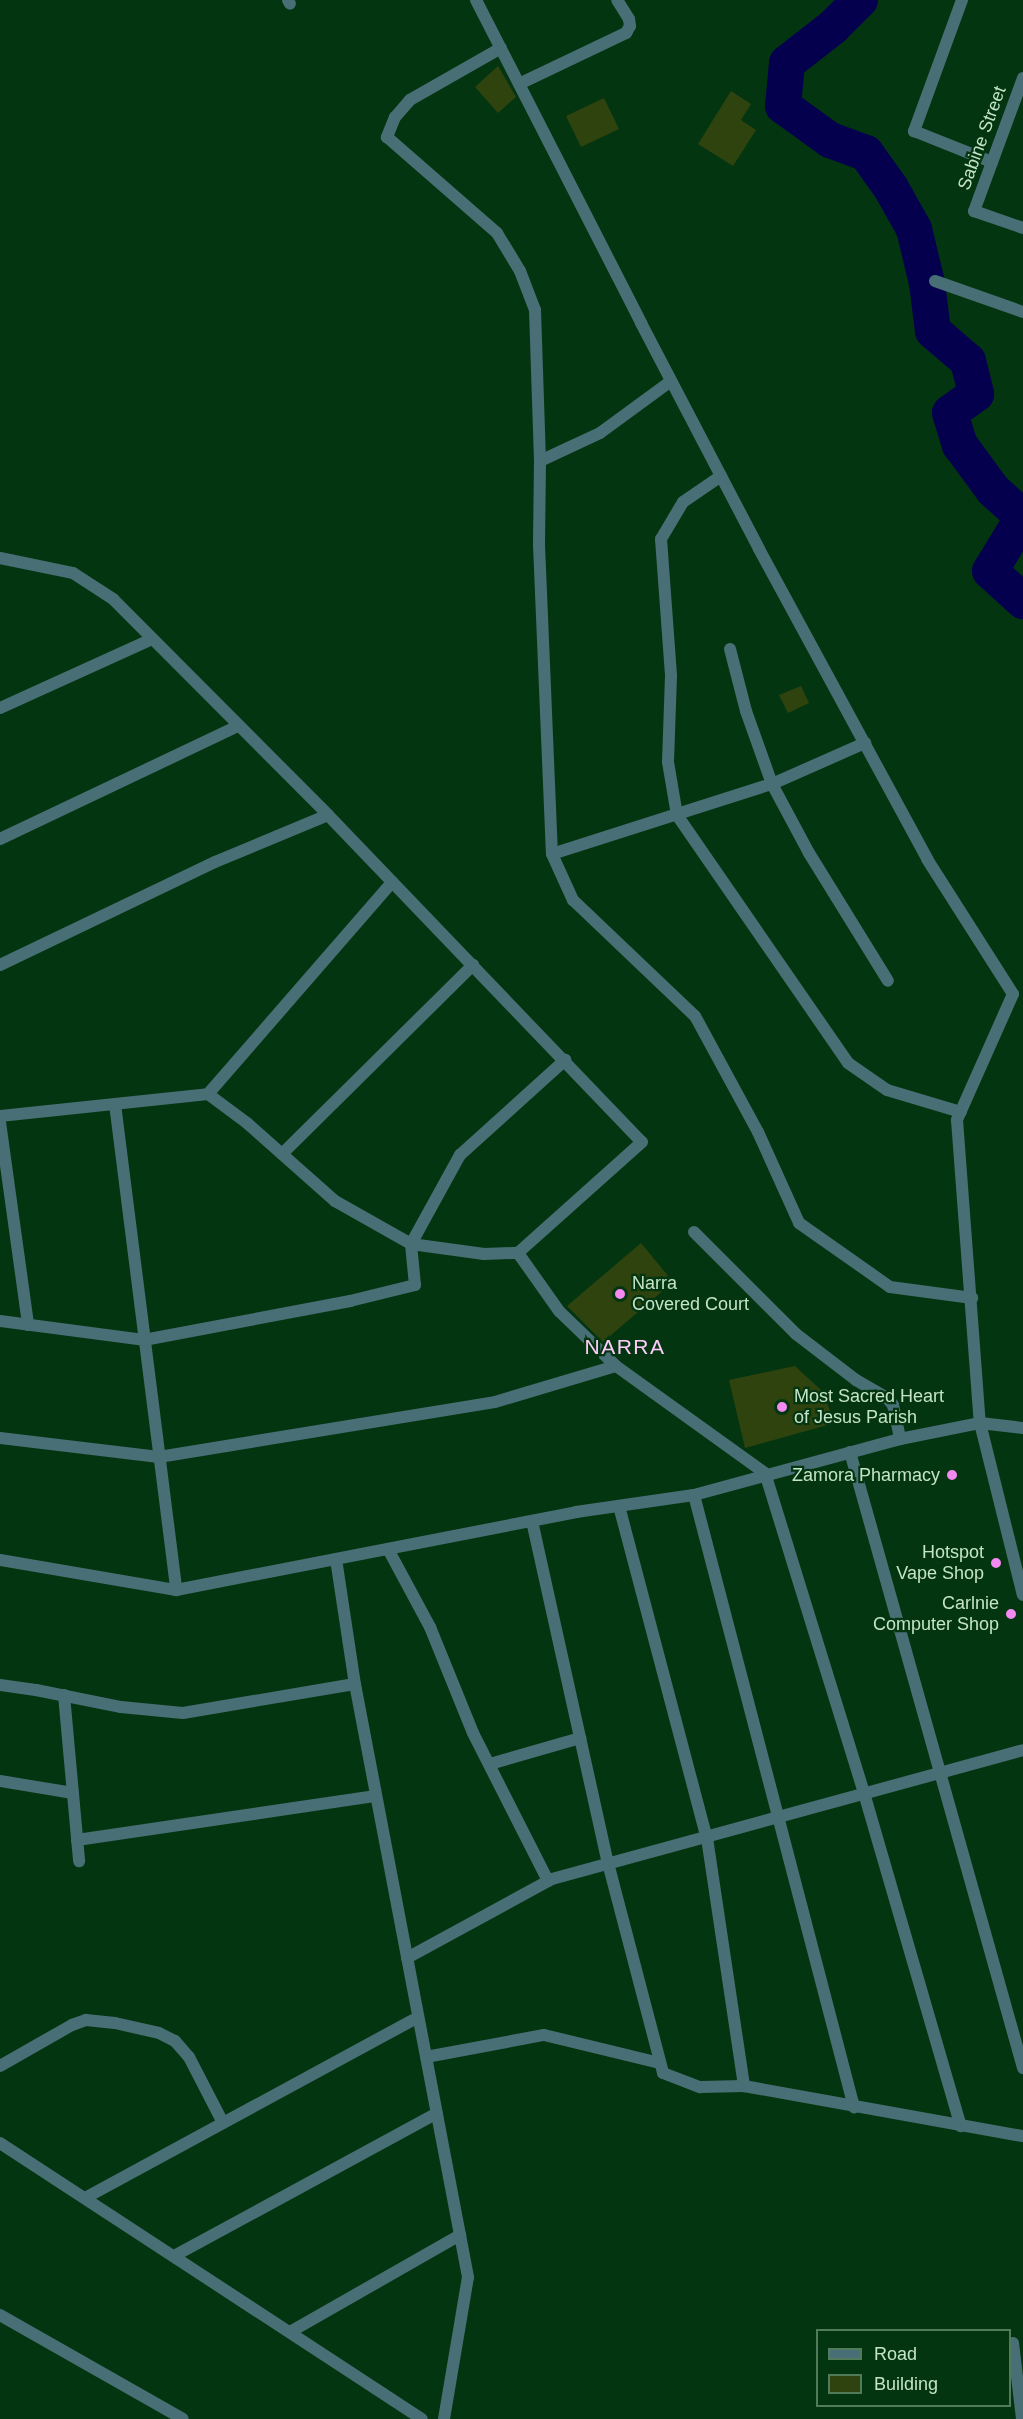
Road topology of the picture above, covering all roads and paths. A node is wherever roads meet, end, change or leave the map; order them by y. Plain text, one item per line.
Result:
1 (476, 0) edge
2 (617, 0) edge
3 (962, 0) edge
4 (501, 48) junction
5 (1023, 78) edge
6 (519, 84) junction
7 (992, 162) junction
8 (1023, 228) edge
9 (935, 281) dead end
10 (1023, 312) edge
11 (671, 381) junction
12 (540, 461) junction
13 (721, 476) junction
14 (0, 558) edge
15 (152, 639) junction
16 (730, 648) dead end
17 (0, 708) edge
18 (238, 726) junction
19 (865, 743) junction
20 (772, 784) junction
21 (328, 815) junction
22 (677, 815) junction
23 (0, 839) edge
24 (552, 855) junction
25 (392, 882) junction
26 (0, 965) edge
27 (473, 965) junction
28 (888, 981) dead end
29 (1018, 997) edge
30 (565, 1060) junction
31 (208, 1095) junction
32 (116, 1104) junction
33 (961, 1112) junction
34 (0, 1116) edge
35 (0, 1122) edge
36 (282, 1154) junction
37 (694, 1232) dead end
38 (411, 1244) junction
39 (518, 1253) junction
40 (972, 1298) junction
41 (0, 1321) edge
42 (28, 1325) junction
43 (144, 1340) junction
44 (616, 1366) junction
45 (980, 1423) junction
46 (1023, 1428) edge
47 (0, 1438) edge
48 (900, 1438) junction
49 (850, 1452) junction
50 (159, 1457) junction
51 (765, 1473) junction
52 (694, 1495) junction
53 (619, 1506) junction
54 (532, 1521) junction
55 (388, 1549) junction
56 (336, 1559) junction
57 (0, 1560) edge
58 (176, 1590) junction
59 (1023, 1595) edge
60 (355, 1684) junction
61 (0, 1685) edge
62 (64, 1695) junction
63 (580, 1738) junction
64 (1023, 1750) edge
65 (490, 1764) junction
66 (942, 1772) junction
67 (0, 1781) edge
68 (73, 1793) junction
69 (864, 1793) junction
70 (376, 1796) junction
71 (778, 1817) junction
72 (707, 1838) junction
73 (77, 1840) junction
74 (79, 1861) dead end
75 (608, 1863) junction
76 (548, 1881) junction
77 (407, 1958) junction
78 (418, 2017) junction
79 (426, 2057) junction
80 (660, 2062) junction
81 (0, 2066) edge
82 (1023, 2068) edge
83 (744, 2086) junction
84 (854, 2107) junction
85 (437, 2113) junction
86 (223, 2123) junction
87 (961, 2126) junction
88 (1023, 2136) edge
89 (0, 2143) edge
90 (85, 2198) junction
91 (460, 2235) junction
92 (174, 2256) junction
93 (0, 2316) edge
94 (290, 2332) junction
95 (1015, 2343) edge
96 (183, 2419) edge
97 (422, 2419) edge
98 (444, 2419) edge
99 (1022, 2419) edge

1 - 4 street
2 - 6 street
3 - 7 street
4 - 6 street
4 - 12 street
5 - 7 street, Sabine Street
6 - 11 street
7 - 8 street, Sabine Street
9 - 10 street
11 - 12 street
11 - 13 street
12 - 24 street
13 - 19 street
13 - 22 street
14 - 15 street
15 - 17 street
15 - 18 street
16 - 20 street
18 - 21 street
18 - 23 street
19 - 20 street
19 - 29 street
20 - 22 street
20 - 28 street
21 - 25 street
21 - 26 street
22 - 24 street
22 - 33 street
24 - 40 street
25 - 27 street
25 - 31 street
27 - 30 street
27 - 36 street
29 - 33 street
30 - 38 street
30 - 39 street
31 - 32 street
31 - 36 street
32 - 34 street
32 - 43 street
33 - 40 street
35 - 42 street
36 - 38 street
37 - 48 street
38 - 39 street
38 - 43 street
39 - 44 street
40 - 45 street
41 - 42 street
42 - 43 street
43 - 50 street
44 - 50 street
44 - 51 street
45 - 46 street
45 - 48 street
45 - 59 street
47 - 50 street
48 - 49 street
49 - 51 street
49 - 66 street
50 - 58 street
51 - 52 street
51 - 69 street
52 - 53 street
52 - 71 street
53 - 54 street
53 - 72 street
54 - 55 street
54 - 63 street
55 - 56 street
55 - 65 street
56 - 58 street
56 - 60 street
57 - 58 street
60 - 62 street
60 - 70 street
61 - 62 street
62 - 68 street
63 - 65 street
63 - 75 street
64 - 66 street
65 - 76 street
66 - 69 street
66 - 82 street
67 - 68 street
68 - 73 street
69 - 71 street
69 - 87 street
70 - 73 street
70 - 77 street
71 - 72 street
71 - 84 street
72 - 75 street
72 - 83 street
73 - 74 street
75 - 76 street
75 - 80 street
76 - 77 street
77 - 78 street
78 - 79 street
78 - 86 street
79 - 80 street
79 - 85 street
80 - 83 street
81 - 86 street
83 - 84 street
84 - 87 street
85 - 91 street
85 - 92 street
86 - 90 street
87 - 88 street
89 - 90 street
90 - 92 street
91 - 94 street
91 - 98 street
92 - 94 street
93 - 96 street
94 - 97 street
95 - 99 street

